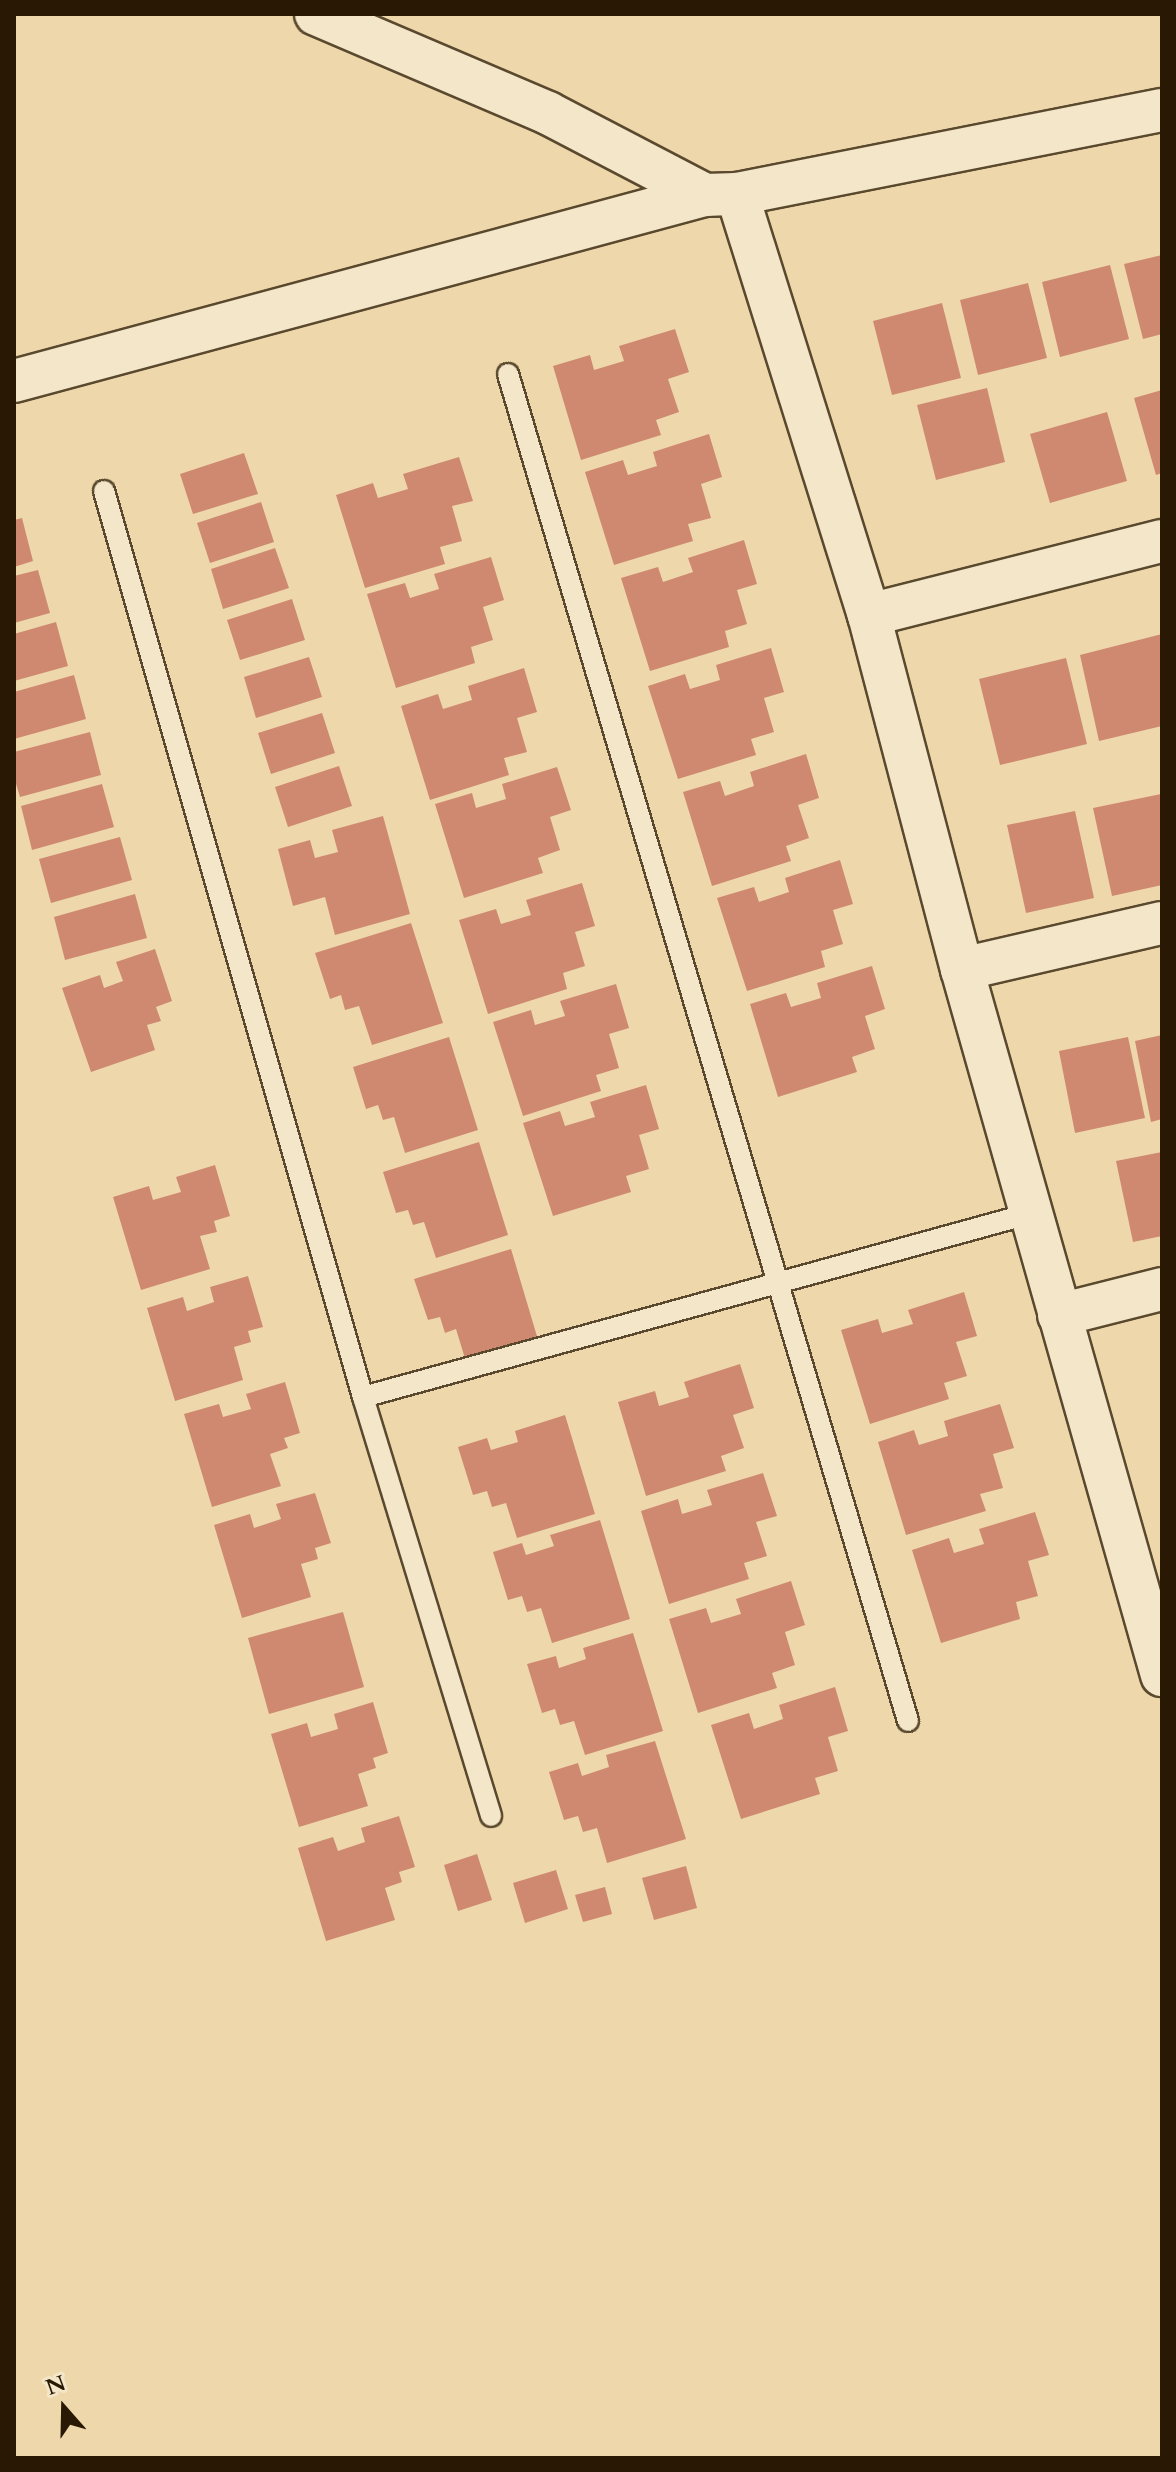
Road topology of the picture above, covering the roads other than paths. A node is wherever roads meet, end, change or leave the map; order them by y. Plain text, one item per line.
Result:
1 (316, 14) edge
2 (1162, 110) edge
3 (721, 194) junction
4 (508, 374) dead end
5 (14, 381) edge
6 (104, 491) dead end
7 (1162, 541) edge
8 (869, 615) junction
9 (1162, 923) edge
10 (962, 969) junction
11 (1032, 1213) junction
12 (777, 1285) junction
13 (1162, 1289) edge
14 (1059, 1315) junction
15 (363, 1397) junction
16 (1162, 1675) edge
17 (908, 1721) dead end
18 (491, 1816) dead end

1 - 3 street
2 - 3 street
3 - 5 street
3 - 8 street
4 - 12 lane
6 - 15 lane
7 - 8 street
8 - 10 street
9 - 10 street
10 - 11 street
11 - 12 lane
11 - 14 street
12 - 15 lane
12 - 17 lane
13 - 14 street
14 - 16 street
15 - 18 lane

